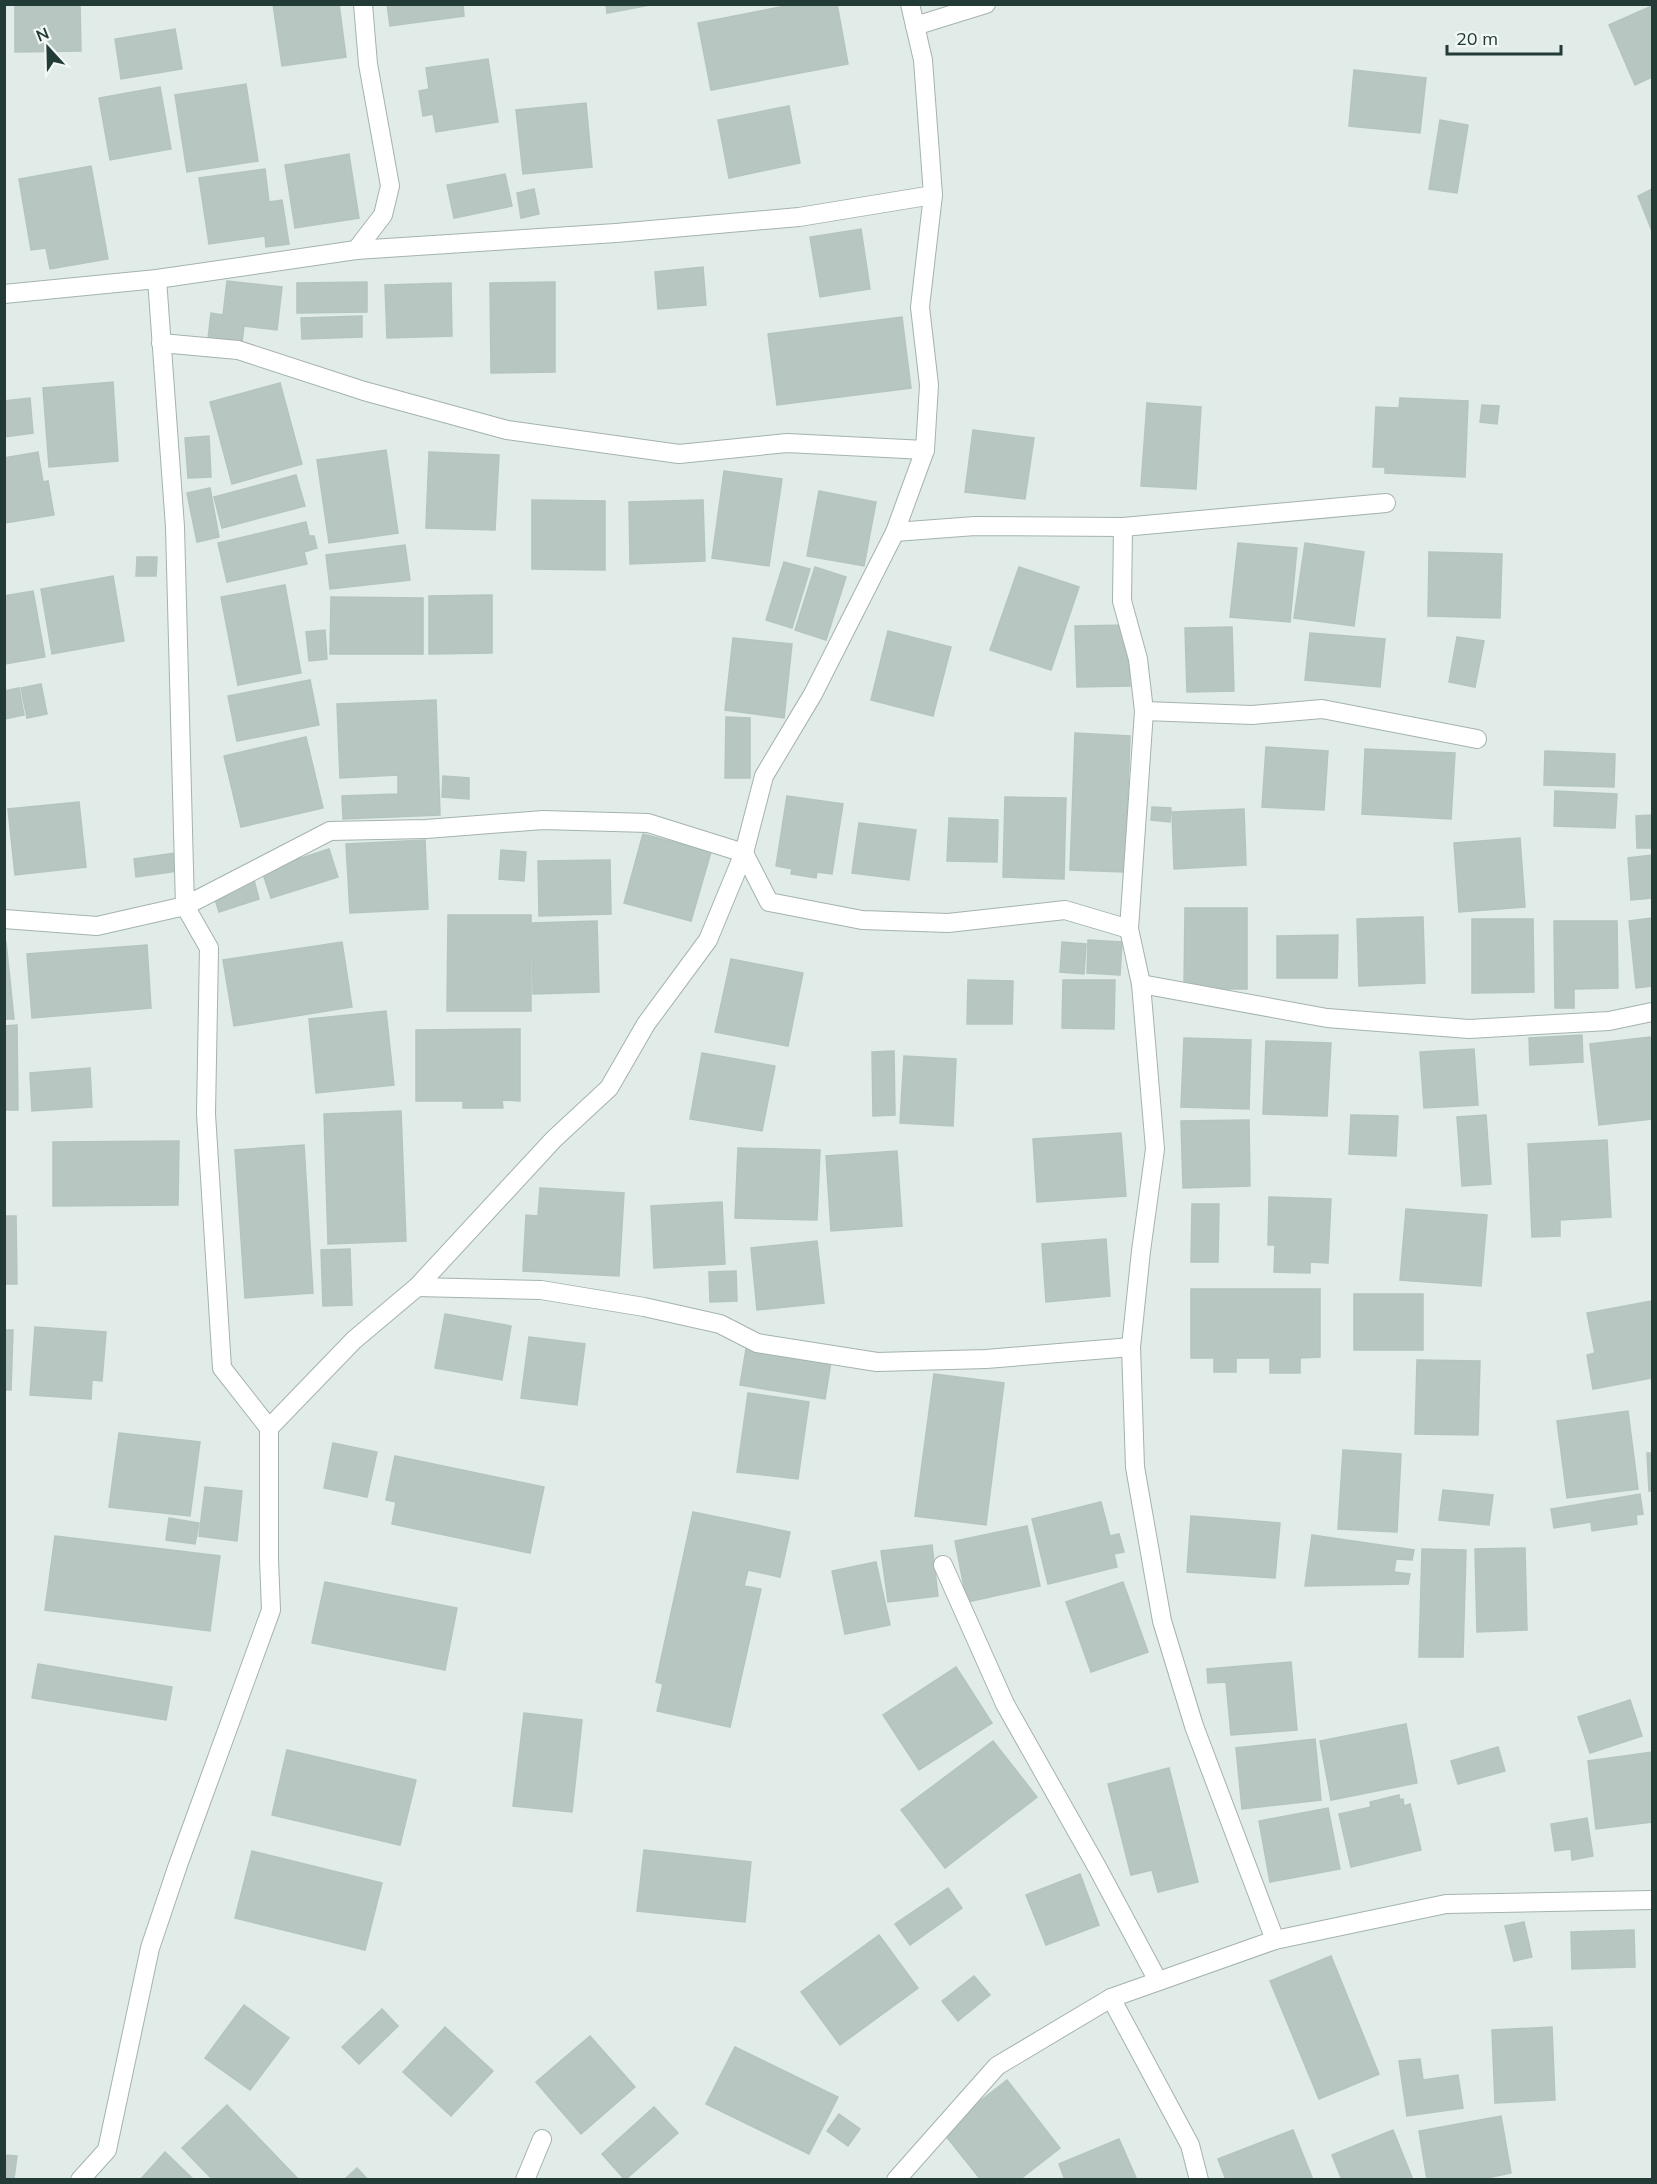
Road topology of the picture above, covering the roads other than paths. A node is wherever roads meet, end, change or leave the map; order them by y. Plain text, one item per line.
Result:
1 (363, 4) edge
2 (910, 4) edge
3 (986, 4) edge
4 (915, 26) junction
5 (933, 195) junction
6 (356, 250) junction
7 (157, 279) junction
8 (4, 294) edge
9 (161, 343) junction
10 (925, 450) junction
11 (1386, 503) dead end
12 (1123, 527) junction
13 (895, 532) junction
14 (1144, 711) junction
15 (1476, 739) dead end
16 (744, 853) junction
17 (184, 906) junction
18 (4, 919) edge
19 (1129, 929) junction
20 (1141, 984) junction
21 (1653, 1012) edge
22 (417, 1287) junction
23 (1131, 1347) junction
24 (269, 1428) junction
25 (943, 1565) dead end
26 (1653, 1900) edge
27 (1275, 1940) junction
28 (1158, 1981) junction
29 (1111, 1998) junction
30 (542, 2139) dead end
31 (80, 2180) edge
32 (525, 2180) edge
33 (896, 2180) edge
34 (1199, 2180) edge

1 - 6 street
2 - 4 street
3 - 4 street
4 - 5 street
5 - 6 street
5 - 10 street
6 - 7 street
7 - 8 street
7 - 9 street
9 - 10 street
9 - 17 street
10 - 13 street
11 - 12 street
12 - 13 street
12 - 14 street
13 - 16 street
14 - 15 street
14 - 19 street
16 - 17 street
16 - 19 street
16 - 22 street
17 - 18 street
17 - 24 street
19 - 20 street
20 - 21 street
20 - 23 street
22 - 23 street
22 - 24 street
23 - 27 street
24 - 31 street
25 - 28 street
26 - 27 street
27 - 28 street
28 - 29 street
29 - 33 street
29 - 34 street
30 - 32 street

